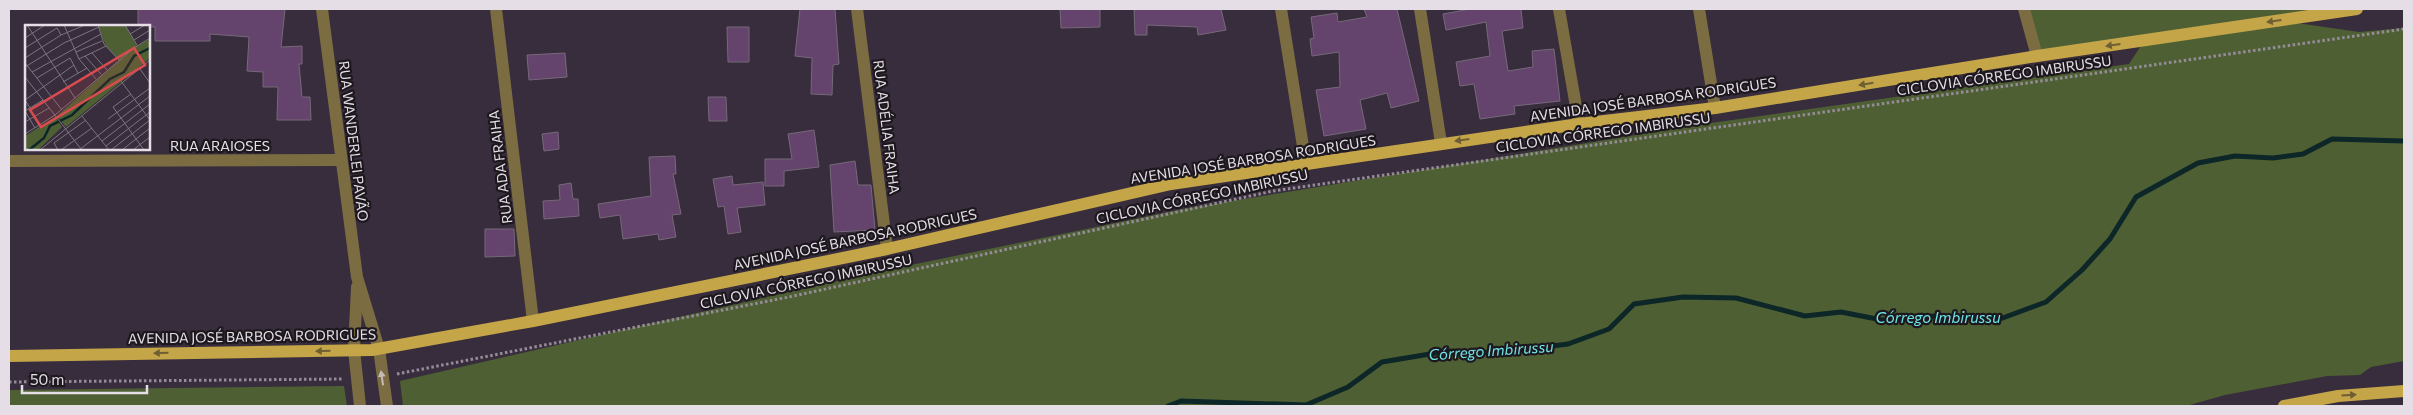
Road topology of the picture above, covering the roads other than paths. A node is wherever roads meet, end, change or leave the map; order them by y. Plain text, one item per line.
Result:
1 (322, 9) edge
2 (496, 9) edge
3 (856, 9) edge
4 (1280, 9) edge
5 (1420, 9) edge
6 (1559, 9) edge
7 (1699, 9) edge
8 (2024, 9) edge
9 (2356, 9) edge
10 (2037, 56) junction
11 (1715, 108) junction
12 (1579, 124) junction
13 (1441, 143) junction
14 (342, 160) junction
15 (9, 161) edge
16 (1306, 165) junction
17 (887, 249) junction
18 (357, 277) junction
19 (533, 321) junction
20 (379, 349) junction
21 (354, 350) junction
22 (9, 356) edge
23 (2404, 391) edge
24 (2304, 404) edge
25 (360, 406) edge
26 (387, 406) edge
27 (2284, 406) edge

1 - 14 street, RUA WANDERLEI PAVÃO
2 - 19 street, RUA ADA FRAIHA
3 - 17 street, RUA ADÉLIA FRAIHA
4 - 16 street
5 - 13 street
6 - 12 street
7 - 11 street
8 - 10 street
9 -> 10 main road, AVENIDA JOSÉ BARBOSA RODRIGUES
10 -> 11 main road, AVENIDA JOSÉ BARBOSA RODRIGUES
11 - 12 main road, AVENIDA JOSÉ BARBOSA RODRIGUES
12 -> 13 main road, AVENIDA JOSÉ BARBOSA RODRIGUES
13 - 16 main road, AVENIDA JOSÉ BARBOSA RODRIGUES
14 - 15 street, RUA ARAIOSES
14 - 18 street, RUA WANDERLEI PAVÃO
16 - 17 main road, AVENIDA JOSÉ BARBOSA RODRIGUES
17 - 19 main road, AVENIDA JOSÉ BARBOSA RODRIGUES
18 - 20 street, RUA WANDERLEI PAVÃO
18 - 21 street, RUA WANDERLEI PAVÃO
19 - 20 main road, AVENIDA JOSÉ BARBOSA RODRIGUES
20 - 21 main road, AVENIDA JOSÉ BARBOSA RODRIGUES
26 -> 20 street, RUA WANDERLEI PAVÃO
21 -> 22 main road, AVENIDA JOSÉ BARBOSA RODRIGUES
21 - 25 street, RUA WANDERLEI PAVÃO
24 -> 23 main road
24 - 27 main road

